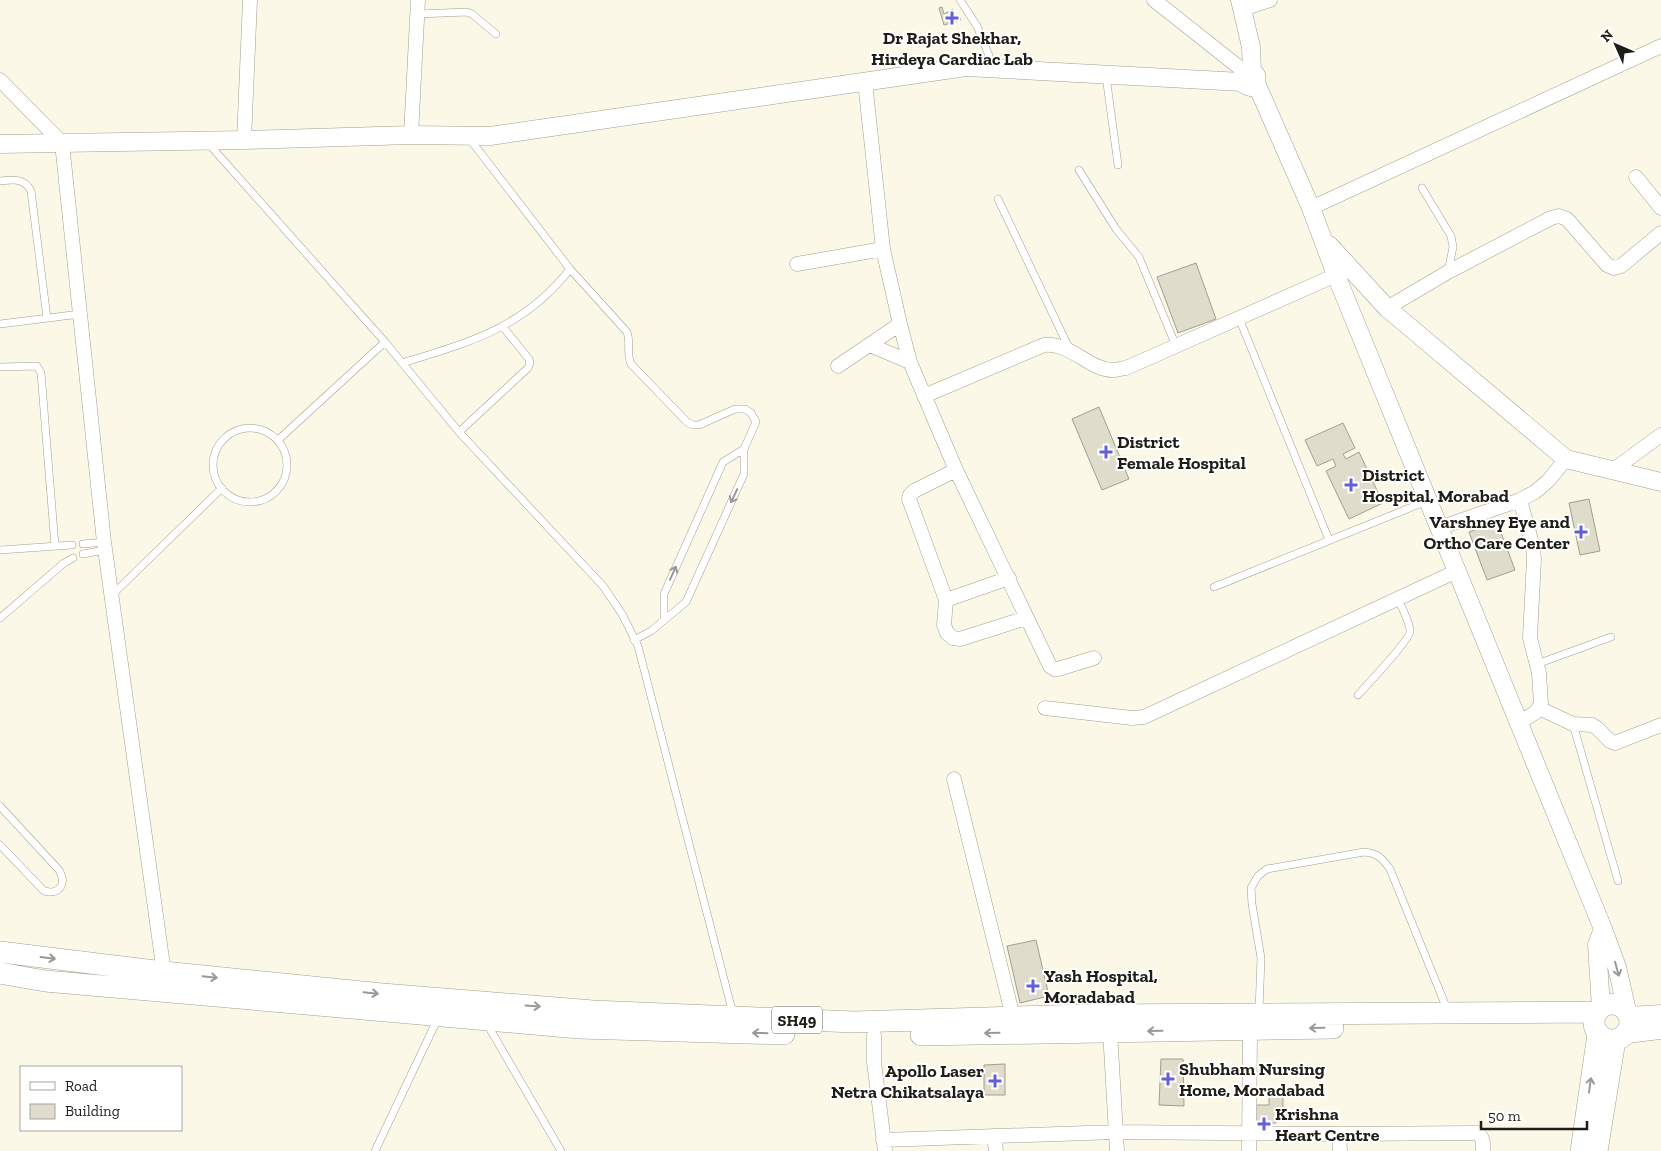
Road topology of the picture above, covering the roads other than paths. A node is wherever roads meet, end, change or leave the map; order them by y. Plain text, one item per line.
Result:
1 (250, 0) edge
2 (960, 0) edge
3 (1154, 0) edge
4 (1270, 0) edge
5 (1241, 4) edge
6 (418, 7) edge
7 (496, 34) dead end
8 (1661, 46) edge
9 (994, 68) junction
10 (1106, 74) junction
11 (1249, 77) junction
12 (0, 80) edge
13 (865, 82) junction
14 (411, 135) junction
15 (468, 135) junction
16 (244, 140) junction
17 (206, 141) junction
18 (62, 143) junction
19 (0, 144) edge
20 (1118, 165) dead end
21 (1079, 170) dead end
22 (1636, 176) dead end
23 (0, 182) edge
24 (1422, 188) dead end
25 (998, 199) dead end
26 (1310, 208) junction
27 (1661, 208) edge
28 (1661, 233) edge
29 (1322, 238) junction
30 (883, 249) junction
31 (797, 264) dead end
32 (570, 269) junction
33 (1448, 272) junction
34 (1336, 275) junction
35 (1387, 308) junction
36 (80, 314) junction
37 (47, 318) junction
38 (1239, 318) junction
39 (0, 324) edge
40 (900, 324) junction
41 (503, 327) junction
42 (385, 342) junction
43 (870, 345) junction
44 (1176, 346) junction
45 (1070, 351) junction
46 (910, 362) junction
47 (402, 363) junction
48 (838, 366) dead end
49 (0, 367) edge
50 (924, 396) junction
51 (459, 432) junction
52 (1661, 435) edge
53 (278, 440) junction
54 (744, 449) junction
55 (1566, 459) junction
56 (956, 470) junction
57 (1614, 470) junction
58 (1661, 482) edge
59 (222, 488) junction
60 (1428, 500) junction
61 (1520, 500) junction
62 (1439, 528) junction
63 (1329, 540) junction
64 (83, 544) dead end
65 (72, 545) dead end
66 (55, 546) junction
67 (105, 546) junction
68 (0, 550) edge
69 (83, 554) dead end
70 (73, 558) dead end
71 (1457, 571) junction
72 (1008, 578) junction
73 (1214, 587) dead end
74 (112, 595) junction
75 (1398, 599) junction
76 (946, 600) junction
77 (0, 618) edge
78 (1026, 618) junction
79 (664, 619) junction
80 (1611, 637) dead end
81 (634, 640) junction
82 (1094, 658) dead end
83 (1537, 664) junction
84 (1358, 695) dead end
85 (1045, 708) dead end
86 (1540, 708) junction
87 (1519, 723) junction
88 (1573, 724) junction
89 (1661, 725) edge
90 (954, 779) dead end
91 (0, 806) edge
92 (0, 845) edge
93 (1618, 881) dead end
94 (1603, 929) junction
95 (0, 952) edge
96 (0, 973) edge
97 (165, 982) junction
98 (1448, 1012) junction
99 (1661, 1014) edge
100 (439, 1016) junction
101 (734, 1017) junction
102 (1013, 1017) junction
103 (484, 1020) junction
104 (1254, 1022) junction
105 (1611, 1022) junction
106 (1661, 1030) edge
107 (1110, 1031) junction
108 (874, 1035) junction
109 (1116, 1132) junction
110 (1250, 1133) junction
111 (1339, 1134) junction
112 (994, 1136) junction
113 (884, 1146) edge
114 (375, 1151) edge
115 (561, 1151) edge
116 (996, 1151) edge
117 (1117, 1151) edge
118 (1249, 1151) edge
119 (1340, 1151) edge
120 (1483, 1151) edge
121 (1581, 1151) edge
122 (1597, 1151) edge

1 - 16 street
2 - 9 lane
3 - 11 street
4 - 5 street
5 - 11 street
6 - 7 lane
6 - 14 street
8 - 26 street
9 - 10 street
9 - 13 street
10 - 11 street
10 - 20 lane
11 - 26 street
12 - 18 street
13 - 15 street
13 - 30 street
14 - 15 street
14 - 16 street
15 - 32 lane
16 - 17 street
17 - 18 street
17 - 42 lane
18 - 19 street
18 - 36 street
21 - 44 lane
22 - 27 street
23 - 37 lane
24 - 33 lane
25 - 45 lane
26 - 29 street
28 - 33 street
29 - 34 street
29 - 35 street
30 - 31 street
30 - 40 street
32 - 41 lane
32 - 54 lane
33 - 35 street
34 - 38 street
34 - 60 street
35 - 55 street
36 - 37 lane
36 - 67 street
37 - 39 lane
38 - 44 street
38 - 63 lane
40 - 43 street
40 - 46 street
41 - 47 lane
41 - 51 lane
42 - 47 lane
42 - 53 lane
43 - 46 street
43 - 48 street
44 - 45 street
45 - 50 street
46 - 50 street
47 - 51 lane
49 - 66 lane
50 - 56 street
51 - 81 lane
52 - 57 street
53 - 59 lane
53 - 59 lane
54 -> 79 lane
79 -> 54 lane
55 - 57 street
55 - 61 street
56 - 72 street
56 - 76 street
57 - 58 street
59 - 74 lane
60 - 62 street
60 - 63 lane
61 - 62 street
61 - 83 street
62 - 71 street
63 - 73 lane
64 - 67 lane
65 - 66 lane
66 - 68 lane
67 - 69 lane
67 - 74 street
70 - 77 lane
71 - 75 street
71 - 87 street
72 - 76 street
72 - 78 street
74 - 97 street
75 - 84 lane
75 - 85 street
76 - 78 street
78 - 82 street
79 - 81 lane
80 - 83 lane
81 - 101 lane
83 - 86 street
86 - 87 street
86 - 88 street
87 - 94 street
88 - 89 street
88 - 93 lane
90 - 102 street
91 - 92 lane
94 - 105 street
94 -> 105 street
95 -> 97 main road, SH49
96 - 97 main road, SH49
97 - 100 main road, SH49
97 -> 101 main road, SH49
98 - 104 main road, SH49
98 - 104 lane
98 - 105 main road, SH49
99 - 105 street
100 - 103 main road, SH49
100 - 114 lane
101 - 102 main road, SH49
102 - 104 main road, SH49
108 -> 103 main road, SH49
103 - 115 lane
105 -> 104 main road, SH49
104 -> 107 main road, SH49
104 - 110 street
105 - 106 street
121 -> 105 main road
105 - 122 main road
107 -> 108 main road, SH49
107 - 109 street
108 - 113 street
109 - 110 street
109 - 112 street
109 - 117 street
110 - 111 street
110 - 118 street
111 - 119 street
111 - 120 street
112 - 113 street
112 - 116 street

